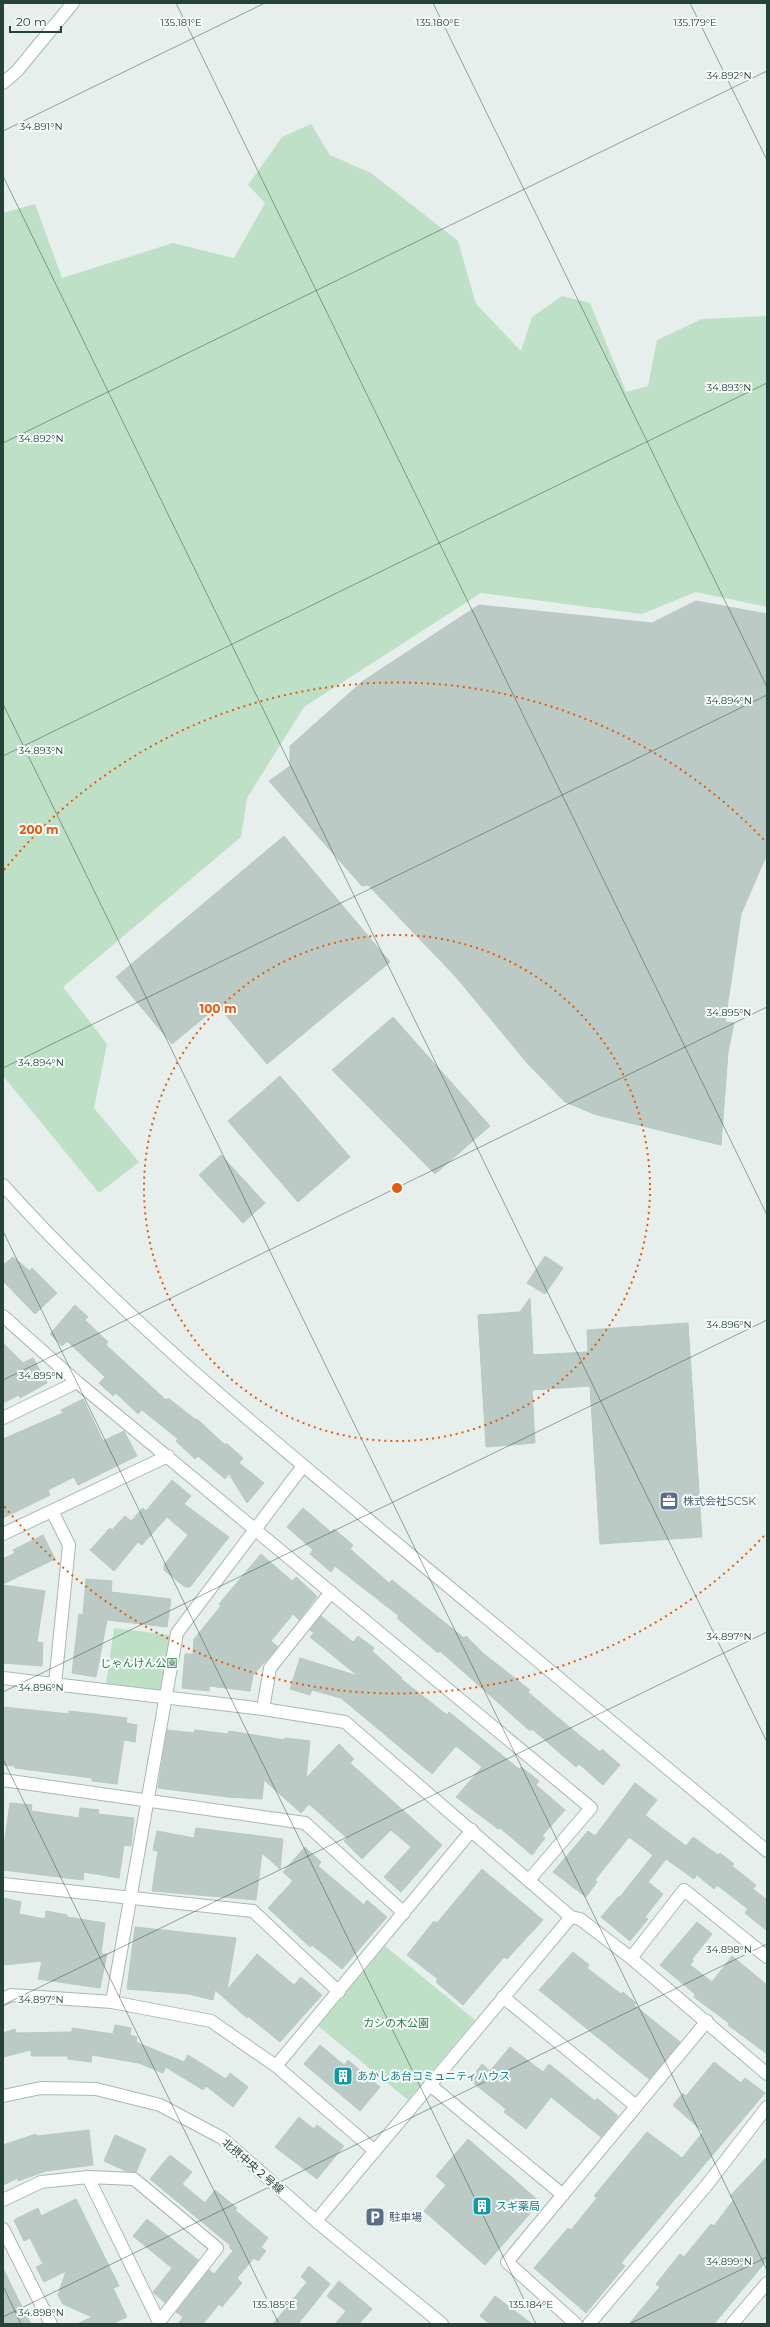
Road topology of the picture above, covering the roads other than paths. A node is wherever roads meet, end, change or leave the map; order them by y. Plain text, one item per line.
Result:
1 (73, 3) edge
2 (3, 83) edge
3 (3, 1185) edge
4 (3, 1316) edge
5 (77, 1382) junction
6 (3, 1418) edge
7 (168, 1456) junction
8 (303, 1466) junction
9 (52, 1511) junction
10 (255, 1528) junction
11 (3, 1534) edge
12 (331, 1592) junction
13 (3, 1678) edge
14 (55, 1684) junction
15 (166, 1697) junction
16 (263, 1709) junction
17 (3, 1780) edge
18 (148, 1800) junction
19 (472, 1830) junction
20 (767, 1851) edge
21 (529, 1880) junction
22 (3, 1884) edge
23 (130, 1898) junction
24 (404, 1913) junction
25 (571, 1917) junction
26 (767, 1957) edge
27 (631, 1958) junction
28 (339, 1992) junction
29 (503, 1997) junction
30 (3, 1999) edge
31 (112, 2002) junction
32 (707, 2021) junction
33 (276, 2066) junction
34 (767, 2074) edge
35 (430, 2085) junction
36 (3, 2096) edge
37 (636, 2106) junction
38 (767, 2107) edge
39 (375, 2151) junction
40 (88, 2176) junction
41 (564, 2195) junction
42 (3, 2200) edge
43 (316, 2221) junction
44 (3, 2229) edge
45 (767, 2283) edge
46 (159, 2323) edge
47 (51, 2324) edge
48 (442, 2324) edge
49 (576, 2324) edge
50 (589, 2324) edge
51 (732, 2324) edge

1 - 2 street
3 - 8 street
4 - 5 street
5 - 6 street
5 - 7 street
7 - 9 street
7 - 10 street
8 - 10 street
8 - 20 street
9 - 11 street
9 - 14 street
10 - 12 street
10 - 15 street
12 - 16 street
12 - 21 street
13 - 14 street
14 - 15 street
15 - 16 street
15 - 18 street
16 - 19 street
17 - 18 street
18 - 23 street
18 - 24 street
19 - 21 street
19 - 24 street
21 - 25 street
22 - 23 street
23 - 28 street
23 - 31 street
24 - 28 street
25 - 27 street
25 - 29 street
26 - 27 street
27 - 32 street
28 - 33 street
29 - 35 street
29 - 37 street
30 - 31 street
31 - 33 street
32 - 34 street
32 - 37 street
33 - 39 street
35 - 39 street
35 - 41 street
36 - 43 street, 北摂中央２号線
37 - 41 street
38 - 50 street
39 - 43 street
40 - 42 street
40 - 46 street
40 - 46 street
41 - 49 street
43 - 48 street, 北摂中央２号線
44 - 47 street
45 - 51 street

